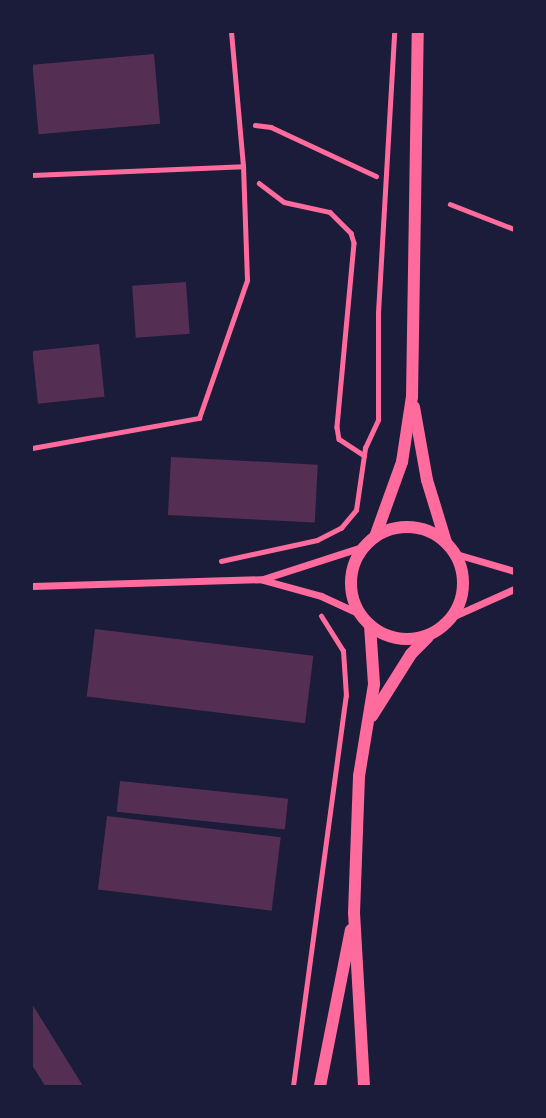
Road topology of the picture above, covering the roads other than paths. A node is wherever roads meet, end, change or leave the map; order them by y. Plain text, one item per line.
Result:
1 (231, 32) edge
2 (418, 32) edge
3 (243, 166) junction
4 (32, 175) edge
5 (412, 397) junction
6 (32, 447) edge
7 (370, 542) junction
8 (446, 542) junction
9 (456, 554) junction
10 (514, 571) edge
11 (262, 579) junction
12 (32, 586) edge
13 (514, 589) edge
14 (360, 614) junction
15 (454, 616) junction
16 (370, 626) junction
17 (429, 636) junction
18 (370, 719) junction
19 (354, 913) junction
20 (320, 1087) edge
21 (364, 1087) edge

1 - 3 lane
2 - 5 street
3 - 4 lane
3 - 6 lane
5 - 7 street
5 - 8 street
7 - 8 street
7 - 11 street
7 - 14 street
8 - 9 street
9 - 10 street
9 - 15 street
11 - 12 street
11 - 14 street
13 - 15 street
14 - 16 street
15 - 17 street
16 - 17 street
16 - 18 street
17 - 18 street
18 - 19 street
19 - 20 street
19 - 21 street

